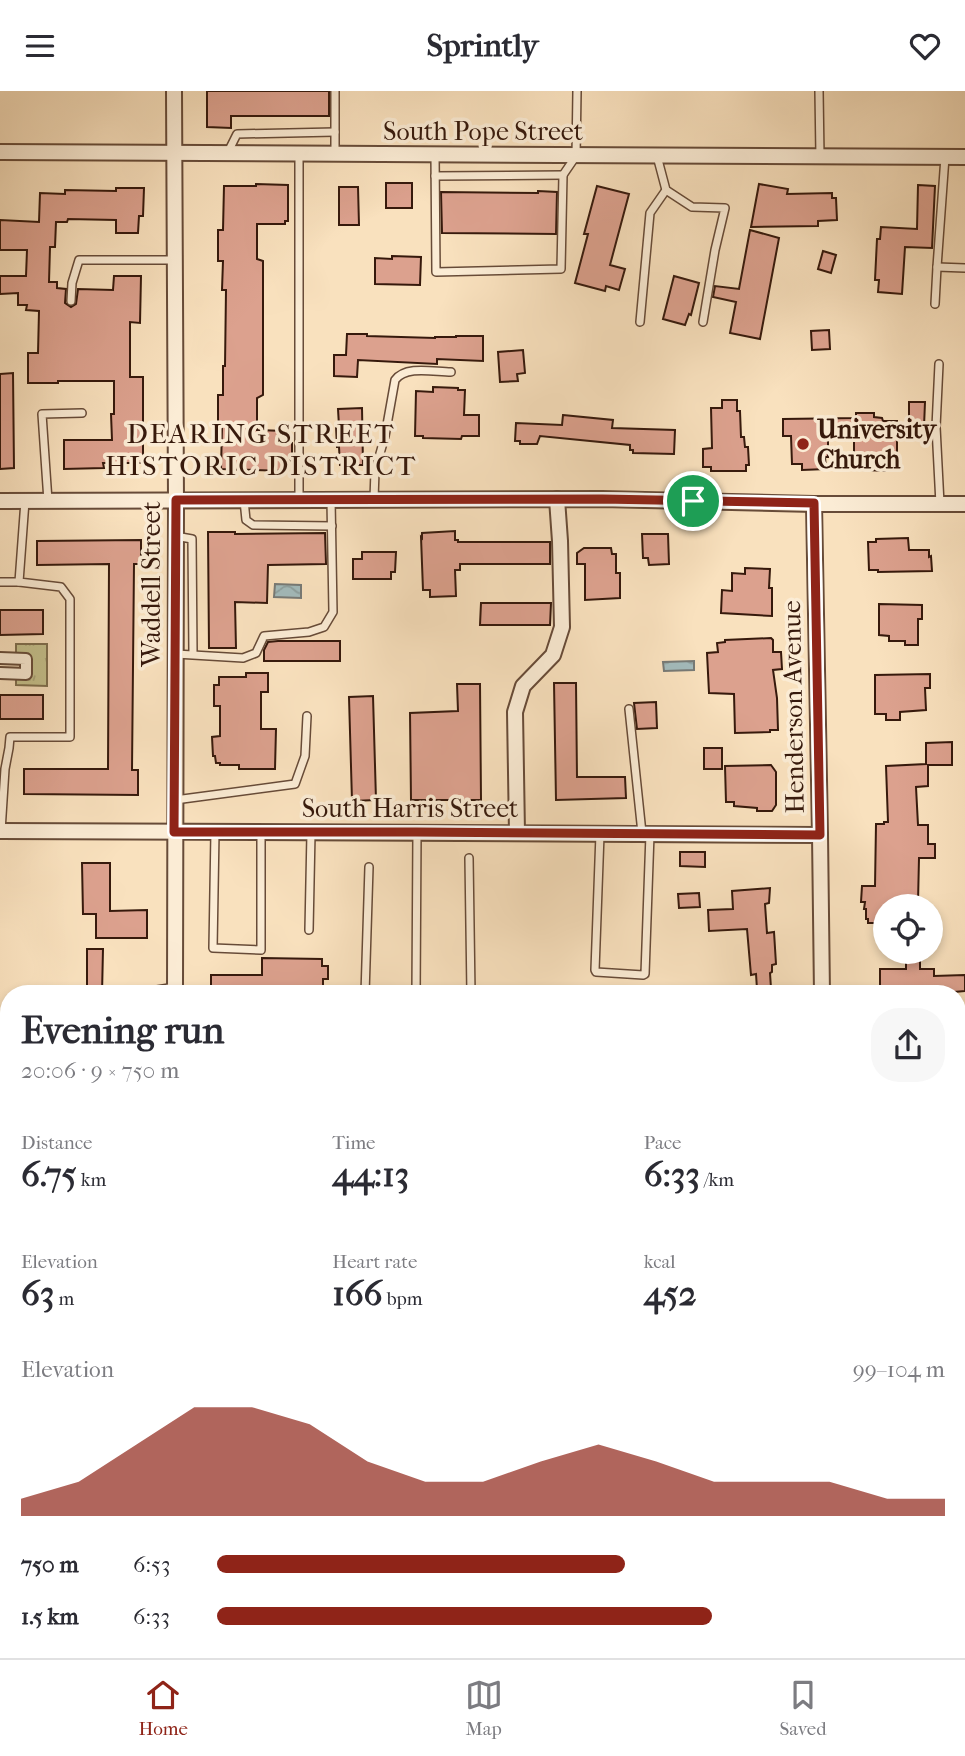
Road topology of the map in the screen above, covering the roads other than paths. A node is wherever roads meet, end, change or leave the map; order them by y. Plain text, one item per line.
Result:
1 (174, 91) edge
2 (335, 91) edge
3 (577, 91) edge
4 (819, 91) edge
5 (335, 132) junction
6 (0, 152) edge
7 (174, 154) junction
8 (227, 154) junction
9 (299, 155) junction
10 (335, 155) junction
11 (435, 155) junction
12 (656, 155) junction
13 (576, 156) junction
14 (820, 156) junction
15 (946, 157) junction
16 (965, 157) edge
17 (564, 175) junction
18 (435, 176) junction
19 (666, 190) junction
20 (175, 260) junction
21 (937, 267) junction
22 (965, 268) edge
23 (71, 302) dead end
24 (935, 304) dead end
25 (640, 322) dead end
26 (703, 322) dead end
27 (939, 364) dead end
28 (451, 372) dead end
29 (82, 413) dead end
30 (557, 499) junction
31 (176, 500) junction
32 (244, 500) junction
33 (299, 500) junction
34 (331, 500) junction
35 (373, 500) junction
36 (0, 501) edge
37 (25, 501) junction
38 (48, 501) junction
39 (814, 503) junction
40 (940, 504) junction
41 (965, 504) edge
42 (332, 526) junction
43 (175, 536) junction
44 (0, 582) edge
45 (19, 582) junction
46 (175, 654) junction
47 (193, 654) junction
48 (0, 658) edge
49 (0, 673) edge
50 (629, 709) dead end
51 (307, 716) dead end
52 (0, 748) edge
53 (9, 748) junction
54 (174, 800) junction
55 (0, 831) edge
56 (174, 832) junction
57 (215, 832) junction
58 (311, 832) junction
59 (416, 832) junction
60 (261, 833) junction
61 (517, 834) junction
62 (600, 834) junction
63 (646, 834) junction
64 (820, 835) junction
65 (469, 858) dead end
66 (369, 867) dead end
67 (309, 930) dead end
68 (175, 985) edge
69 (365, 985) edge
70 (416, 985) edge
71 (471, 985) edge
72 (822, 985) edge

1 - 7 street, Waddell Street
2 - 5 lane
3 - 13 lane
4 - 14 lane
5 - 8 lane
5 - 10 lane
6 - 7 street, South Pope Street
7 - 8 street, South Pope Street
7 - 20 street, Waddell Street
8 - 9 street, South Pope Street
9 - 10 street, South Pope Street
9 - 33 lane
10 - 11 street, South Pope Street
11 - 13 street, South Pope Street
11 - 18 lane
12 - 13 street, South Pope Street
12 - 14 street, South Pope Street
12 - 19 lane
13 - 17 lane
14 - 15 street, South Pope Street
15 - 16 street, South Pope Street
15 - 21 lane
17 - 18 lane
17 - 18 lane
19 - 25 lane
19 - 26 lane
20 - 23 lane
20 - 31 street, Waddell Street
21 - 22 lane
21 - 24 lane
27 - 40 lane
28 - 35 lane
29 - 38 lane
30 - 35 street
30 - 39 street
30 - 61 street
31 - 32 street
31 - 38 street
31 - 43 street, Waddell Street
32 - 33 street
32 - 42 lane
33 - 34 street
34 - 35 street
34 - 42 lane
36 - 37 street
37 - 38 street
37 - 45 lane
39 - 40 street
39 - 64 street, Henderson Avenue
40 - 41 street
42 - 47 lane
43 - 46 street, Waddell Street
43 - 47 lane
44 - 45 lane
45 - 53 lane
46 - 47 lane
46 - 54 street, Waddell Street
48 - 49 street
50 - 63 lane
51 - 54 lane
52 - 53 lane
53 - 55 lane
54 - 56 street, Waddell Street
55 - 56 street, South Harris Street
56 - 57 street, South Harris Street
56 - 68 street, Waddell Street
57 - 60 street, South Harris Street
57 - 60 lane
58 - 59 street, South Harris Street
58 - 60 street, South Harris Street
58 - 67 lane
59 - 61 street, South Harris Street
59 - 70 lane
61 - 62 street, South Harris Street
62 - 63 street, South Harris Street
62 - 63 lane
63 - 64 street, South Harris Street
64 - 72 street, Henderson Avenue
65 - 71 lane
66 - 69 lane

